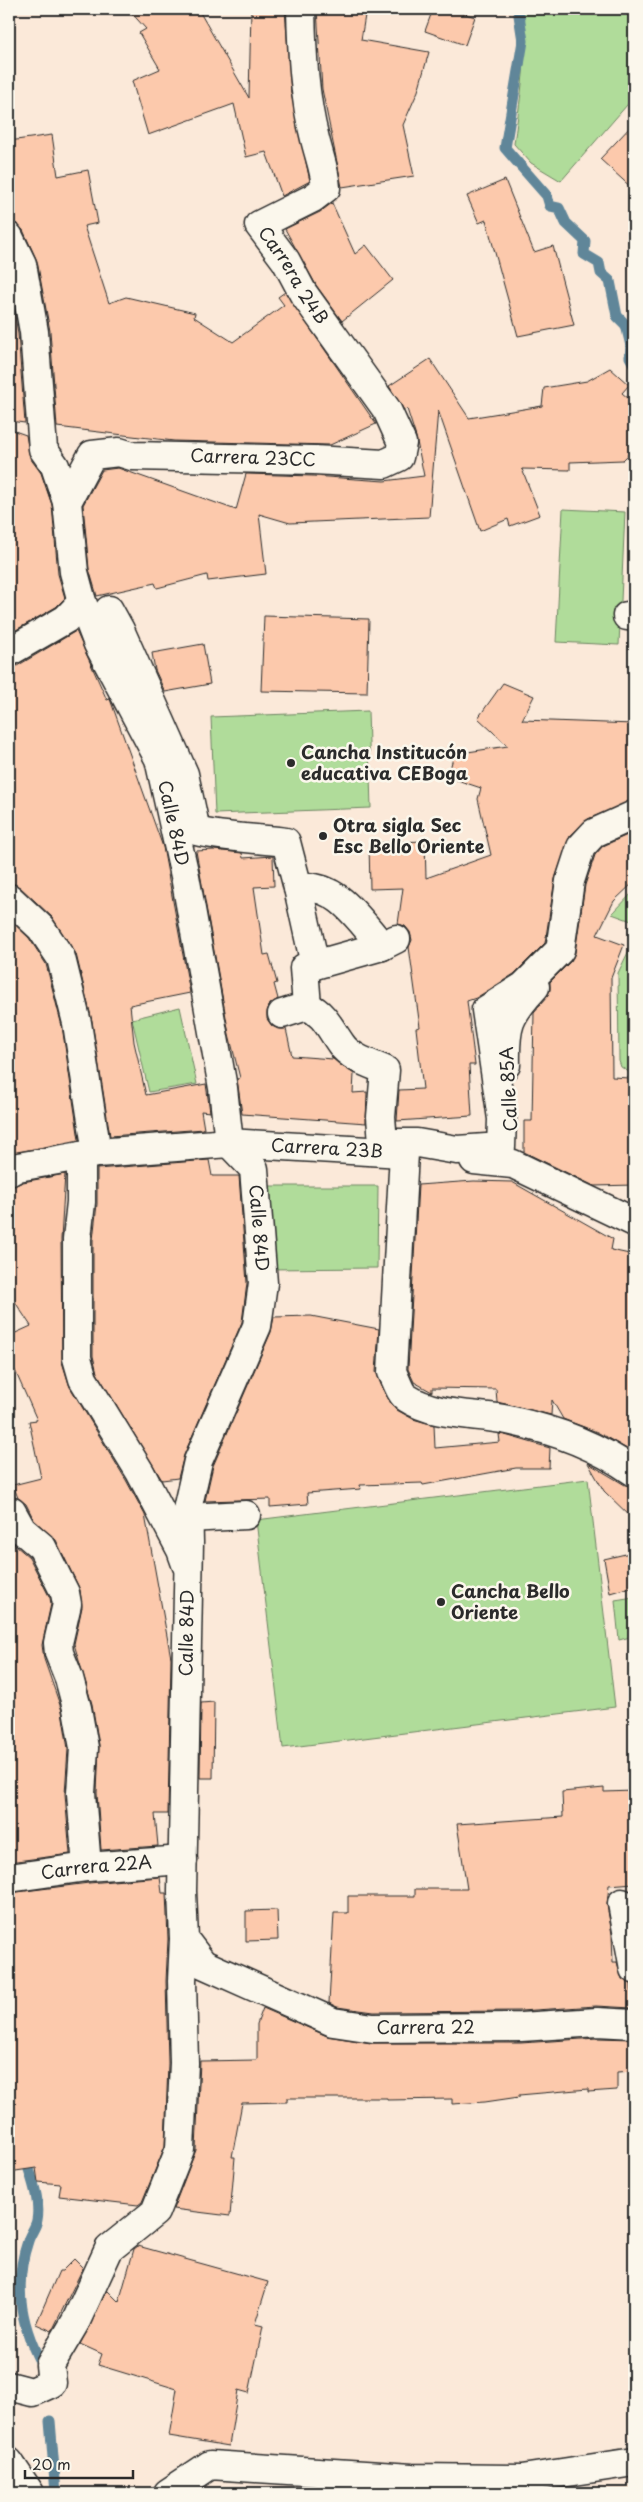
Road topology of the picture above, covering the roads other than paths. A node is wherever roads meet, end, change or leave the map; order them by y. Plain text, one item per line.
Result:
1 (301, 9) edge
2 (9, 237) edge
3 (402, 443) joint
4 (67, 502) junction
5 (82, 602) junction
6 (109, 610) dead end
7 (9, 652) edge
8 (634, 815) edge
9 (634, 824) edge
10 (298, 888) junction
11 (9, 898) edge
12 (315, 965) junction
13 (229, 1143) junction
14 (404, 1153) junction
15 (89, 1154) junction
16 (514, 1164) junction
17 (9, 1172) edge
18 (634, 1222) edge
19 (634, 1472) edge
20 (10, 1509) edge
21 (246, 1515) dead end
22 (188, 1518) junction
23 (188, 1570) junction
24 (183, 1860) junction
25 (87, 1867) junction
26 (9, 1878) edge
27 (622, 1903) dead end
28 (184, 1940) junction
29 (634, 1969) edge
30 (634, 2024) edge
31 (9, 2386) edge
32 (9, 2462) edge
33 (634, 2462) edge
34 (30, 2493) edge
35 (168, 2493) edge

1 - 3 street, Carrera 24B
2 - 4 street, Calle 84D
3 - 4 street, Carrera 23CC
4 - 5 street, Calle 84D
5 - 7 street
5 - 13 street, Calle 84D
6 - 10 street
8 - 12 street
9 - 16 street, Calle 85A
10 - 12 street
10 - 12 street
11 - 15 street
13 - 14 street, Carrera 23B
13 - 15 street, Carrera 23B
13 - 22 street, Calle 84D
14 - 16 street, Carrera 23B
14 - 19 street
15 - 17 street, Carrera 23B
15 - 23 street
16 - 18 street, Carrera 23B
20 - 25 street
21 - 22 street
22 - 23 street, Calle 84D
23 - 24 street, Calle 84D
24 - 25 street, Carrera 22A
24 - 28 street, Calle 84D
25 - 26 street, Carrera 22A
27 - 29 street
28 - 30 street, Carrera 22
28 - 31 street, Calle 84D
32 - 34 street
33 - 35 street

